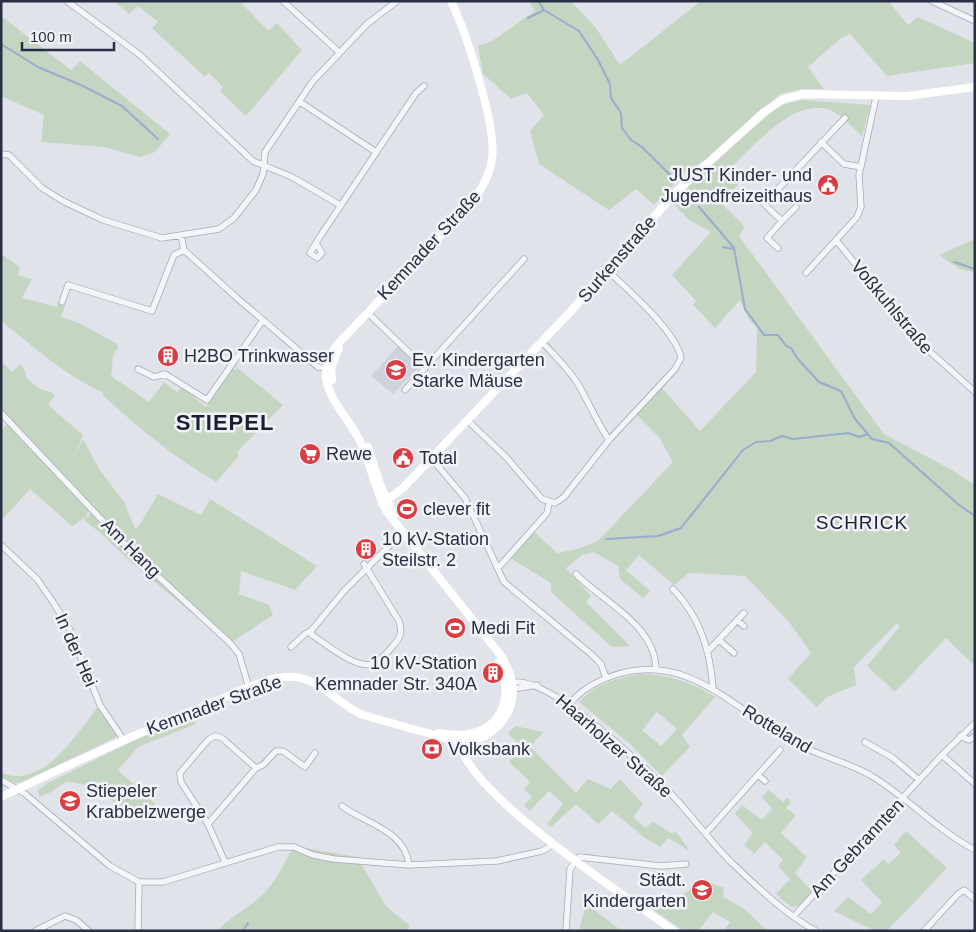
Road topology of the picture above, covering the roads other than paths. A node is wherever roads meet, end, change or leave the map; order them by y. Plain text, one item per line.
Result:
1 (68, 1) edge
2 (283, 1) edge
3 (397, 1) edge
4 (451, 1) edge
5 (932, 1) edge
6 (975, 20) edge
7 (339, 52) junction
8 (424, 86) dead end
9 (975, 87) edge
10 (876, 97) junction
11 (300, 102) junction
12 (845, 118) dead end
13 (821, 142) junction
14 (376, 152) junction
15 (1, 154) edge
16 (264, 165) junction
17 (861, 167) junction
18 (340, 205) junction
19 (796, 207) dead end
20 (782, 220) junction
21 (181, 235) junction
22 (836, 240) junction
23 (316, 242) dead end
24 (778, 248) dead end
25 (184, 250) junction
26 (524, 259) dead end
27 (607, 270) junction
28 (806, 273) dead end
29 (62, 302) dead end
30 (366, 312) junction
31 (263, 320) junction
32 (542, 342) junction
33 (329, 368) junction
34 (424, 368) junction
35 (138, 369) dead end
36 (405, 390) dead end
37 (975, 392) edge
38 (1, 413) edge
39 (467, 420) junction
40 (609, 440) junction
41 (431, 458) junction
42 (384, 502) junction
43 (549, 503) junction
44 (403, 532) junction
45 (1, 545) edge
46 (364, 564) dead end
47 (498, 568) junction
48 (368, 570) junction
49 (576, 574) dead end
50 (673, 589) dead end
51 (744, 613) dead end
52 (737, 620) junction
53 (744, 626) dead end
54 (311, 631) junction
55 (719, 640) junction
56 (291, 647) dead end
57 (708, 651) junction
58 (734, 653) dead end
59 (656, 670) junction
60 (606, 678) junction
61 (511, 685) junction
62 (249, 688) junction
63 (712, 688) junction
64 (569, 705) junction
65 (504, 713) junction
66 (975, 723) edge
67 (967, 728) junction
68 (975, 734) edge
69 (960, 736) junction
70 (462, 738) junction
71 (124, 739) junction
72 (469, 742) junction
73 (865, 742) dead end
74 (780, 750) dead end
75 (315, 753) dead end
76 (942, 755) junction
77 (472, 766) junction
78 (256, 768) junction
79 (758, 775) junction
80 (1, 780) edge
81 (919, 780) junction
82 (765, 781) dead end
83 (975, 784) edge
84 (18, 789) junction
85 (1, 797) edge
86 (903, 798) junction
87 (342, 806) dead end
88 (208, 824) junction
89 (706, 833) junction
90 (554, 844) junction
91 (975, 850) edge
92 (575, 860) junction
93 (225, 862) junction
94 (686, 864) dead end
95 (408, 865) junction
96 (139, 882) junction
97 (975, 899) edge
98 (794, 916) junction
99 (35, 931) edge
100 (89, 931) edge
101 (138, 931) edge
102 (566, 931) edge
103 (674, 931) edge
104 (816, 931) edge
105 (924, 931) edge

1 - 16 street
2 - 7 street
3 - 7 street
4 - 30 main road, Kemnader Straße
5 - 6 street
7 - 11 street
8 - 14 street
9 - 10 main road, Surkenstraße
10 - 17 street
10 - 27 main road, Surkenstraße
11 - 14 street
11 - 16 street
12 - 13 street
13 - 17 street
13 - 20 street
14 - 18 street
15 - 21 street
16 - 18 street
16 - 21 street
17 - 22 street
18 - 23 street
19 - 20 street
20 - 24 street
21 - 25 street
22 - 28 street
22 - 37 street, Voßkuhlstraße
25 - 29 street
25 - 31 street
26 - 34 street
27 - 32 main road, Surkenstraße
27 - 40 street
30 - 33 main road, Kemnader Straße
30 - 34 street
31 - 33 street
31 - 35 street
32 - 39 main road, Surkenstraße
32 - 40 street
33 - 42 main road
34 - 36 street
38 - 62 street, Am Hang
39 - 41 main road, Surkenstraße
39 - 43 street
40 - 43 street
41 - 42 main road, Surkenstraße
41 - 47 street
42 - 44 main road
43 - 47 street
44 - 48 street
44 - 61 main road
45 - 71 street, In der Hei
46 - 48 street
47 - 60 street
48 - 54 street
48 - 54 street
49 - 59 street
50 - 57 street
51 - 52 street
52 - 53 street
52 - 55 street
54 - 56 street
55 - 57 street
55 - 58 street
57 - 63 street
59 - 60 street, Rotteland
59 - 63 street, Rotteland
60 - 64 street, Rotteland
61 - 64 street, Haarholzer Straße
61 - 65 main road
62 - 70 main road, Kemnader Straße
62 - 71 main road, Kemnader Straße
63 - 86 street, Rotteland
64 - 89 street, Haarholzer Straße
65 - 70 main road
65 - 72 main road, Kemnader Straße
66 - 67 street, Am Gebrannten
67 - 68 street
67 - 69 street, Am Gebrannten
68 - 69 street
69 - 76 street, Am Gebrannten
70 - 72 main road, Kemnader Straße
70 - 77 main road
71 - 84 main road, Kemnader Straße
72 - 77 main road
73 - 81 street
74 - 79 street
75 - 78 street
76 - 81 street, Am Gebrannten
76 - 83 street
77 - 90 main road
78 - 88 street
78 - 88 street
79 - 82 street
79 - 89 street
80 - 84 street
81 - 86 street, Am Gebrannten
84 - 85 main road, Kemnader Straße
84 - 96 street
86 - 91 street, Rotteland
86 - 98 street, Am Gebrannten
87 - 95 street
88 - 93 street
89 - 98 street, Haarholzer Straße
90 - 92 main road
90 - 95 street
92 - 94 street
92 - 102 street
92 - 103 main road
93 - 95 street
93 - 96 street
96 - 101 street
97 - 105 street
98 - 104 street, Haarholzer Straße
99 - 100 street

